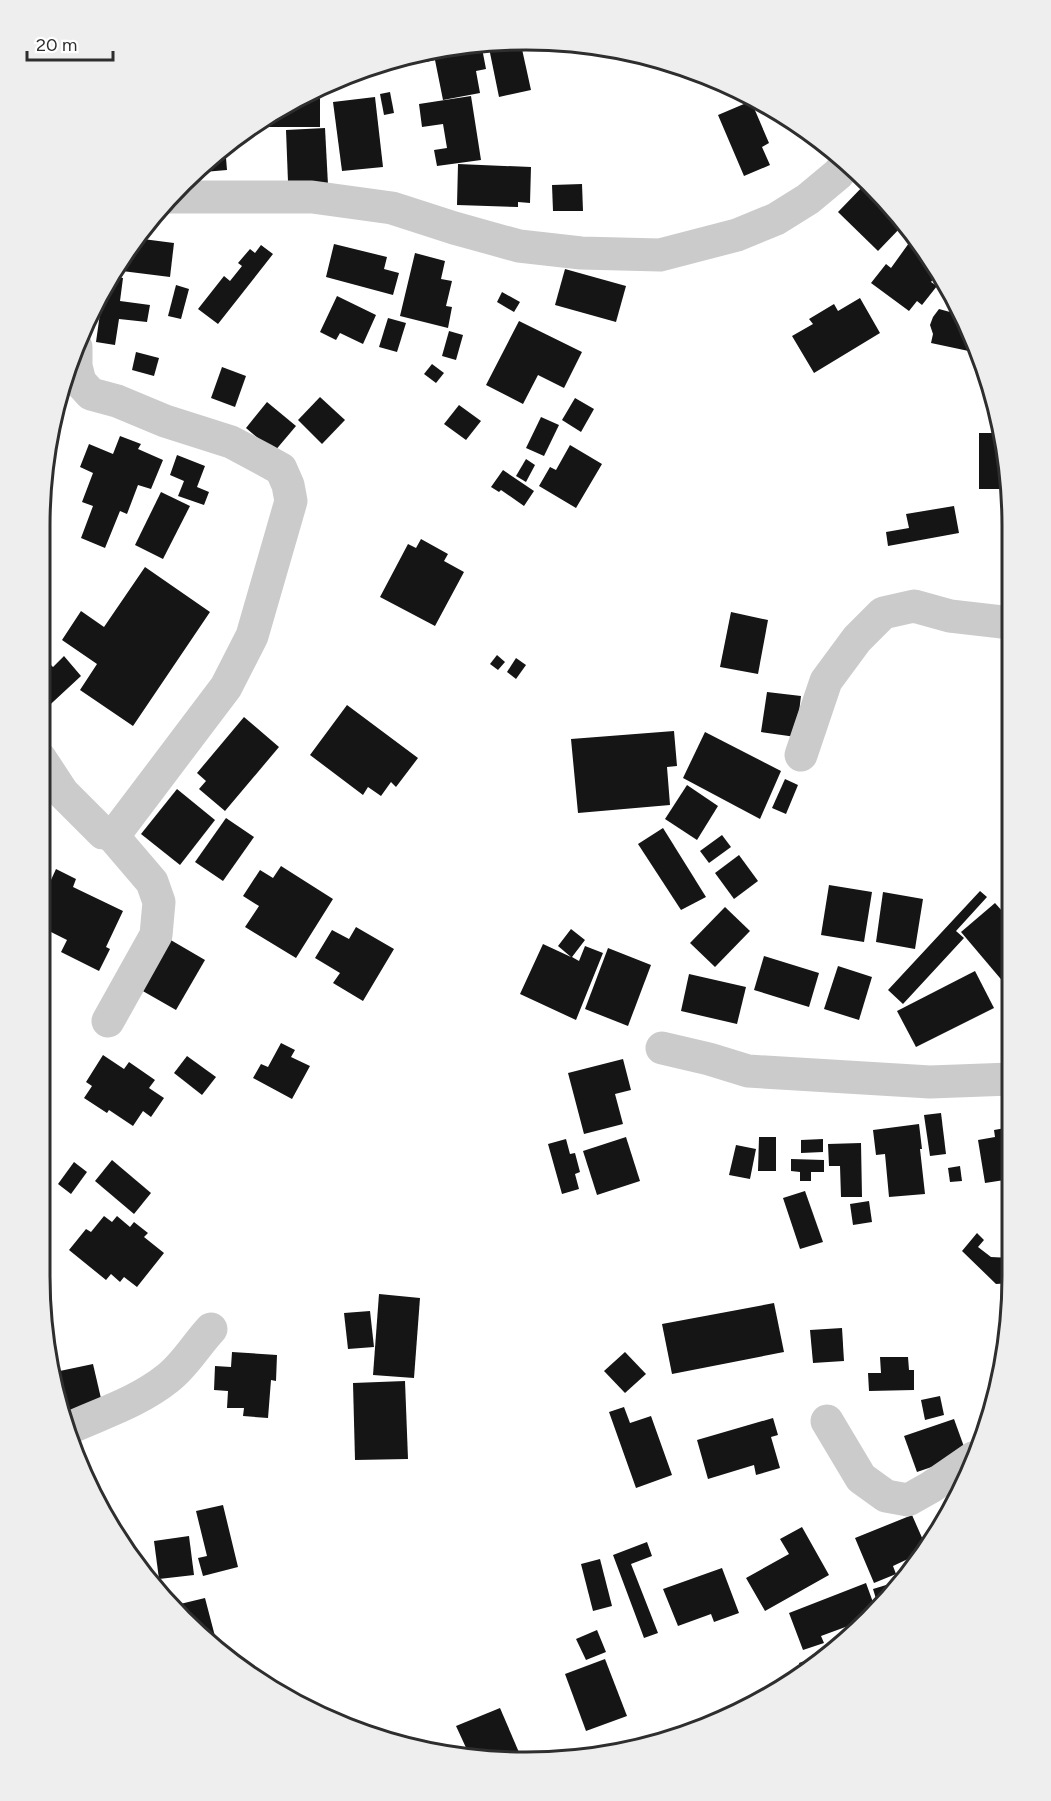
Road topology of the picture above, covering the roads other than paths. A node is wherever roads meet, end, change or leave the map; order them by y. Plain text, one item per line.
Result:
1 (841, 170) edge
2 (182, 197) edge
3 (77, 368) edge
4 (1002, 623) edge
5 (801, 755) dead end
6 (50, 773) edge
7 (111, 834) junction
8 (108, 1021) dead end
9 (662, 1048) dead end
10 (1002, 1079) edge
11 (211, 1329) dead end
12 (827, 1421) dead end
13 (74, 1426) edge
14 (961, 1466) edge

1 - 2 street
3 - 7 street
4 - 5 street
6 - 7 street
7 - 8 street
9 - 10 street
11 - 13 street
12 - 14 street

